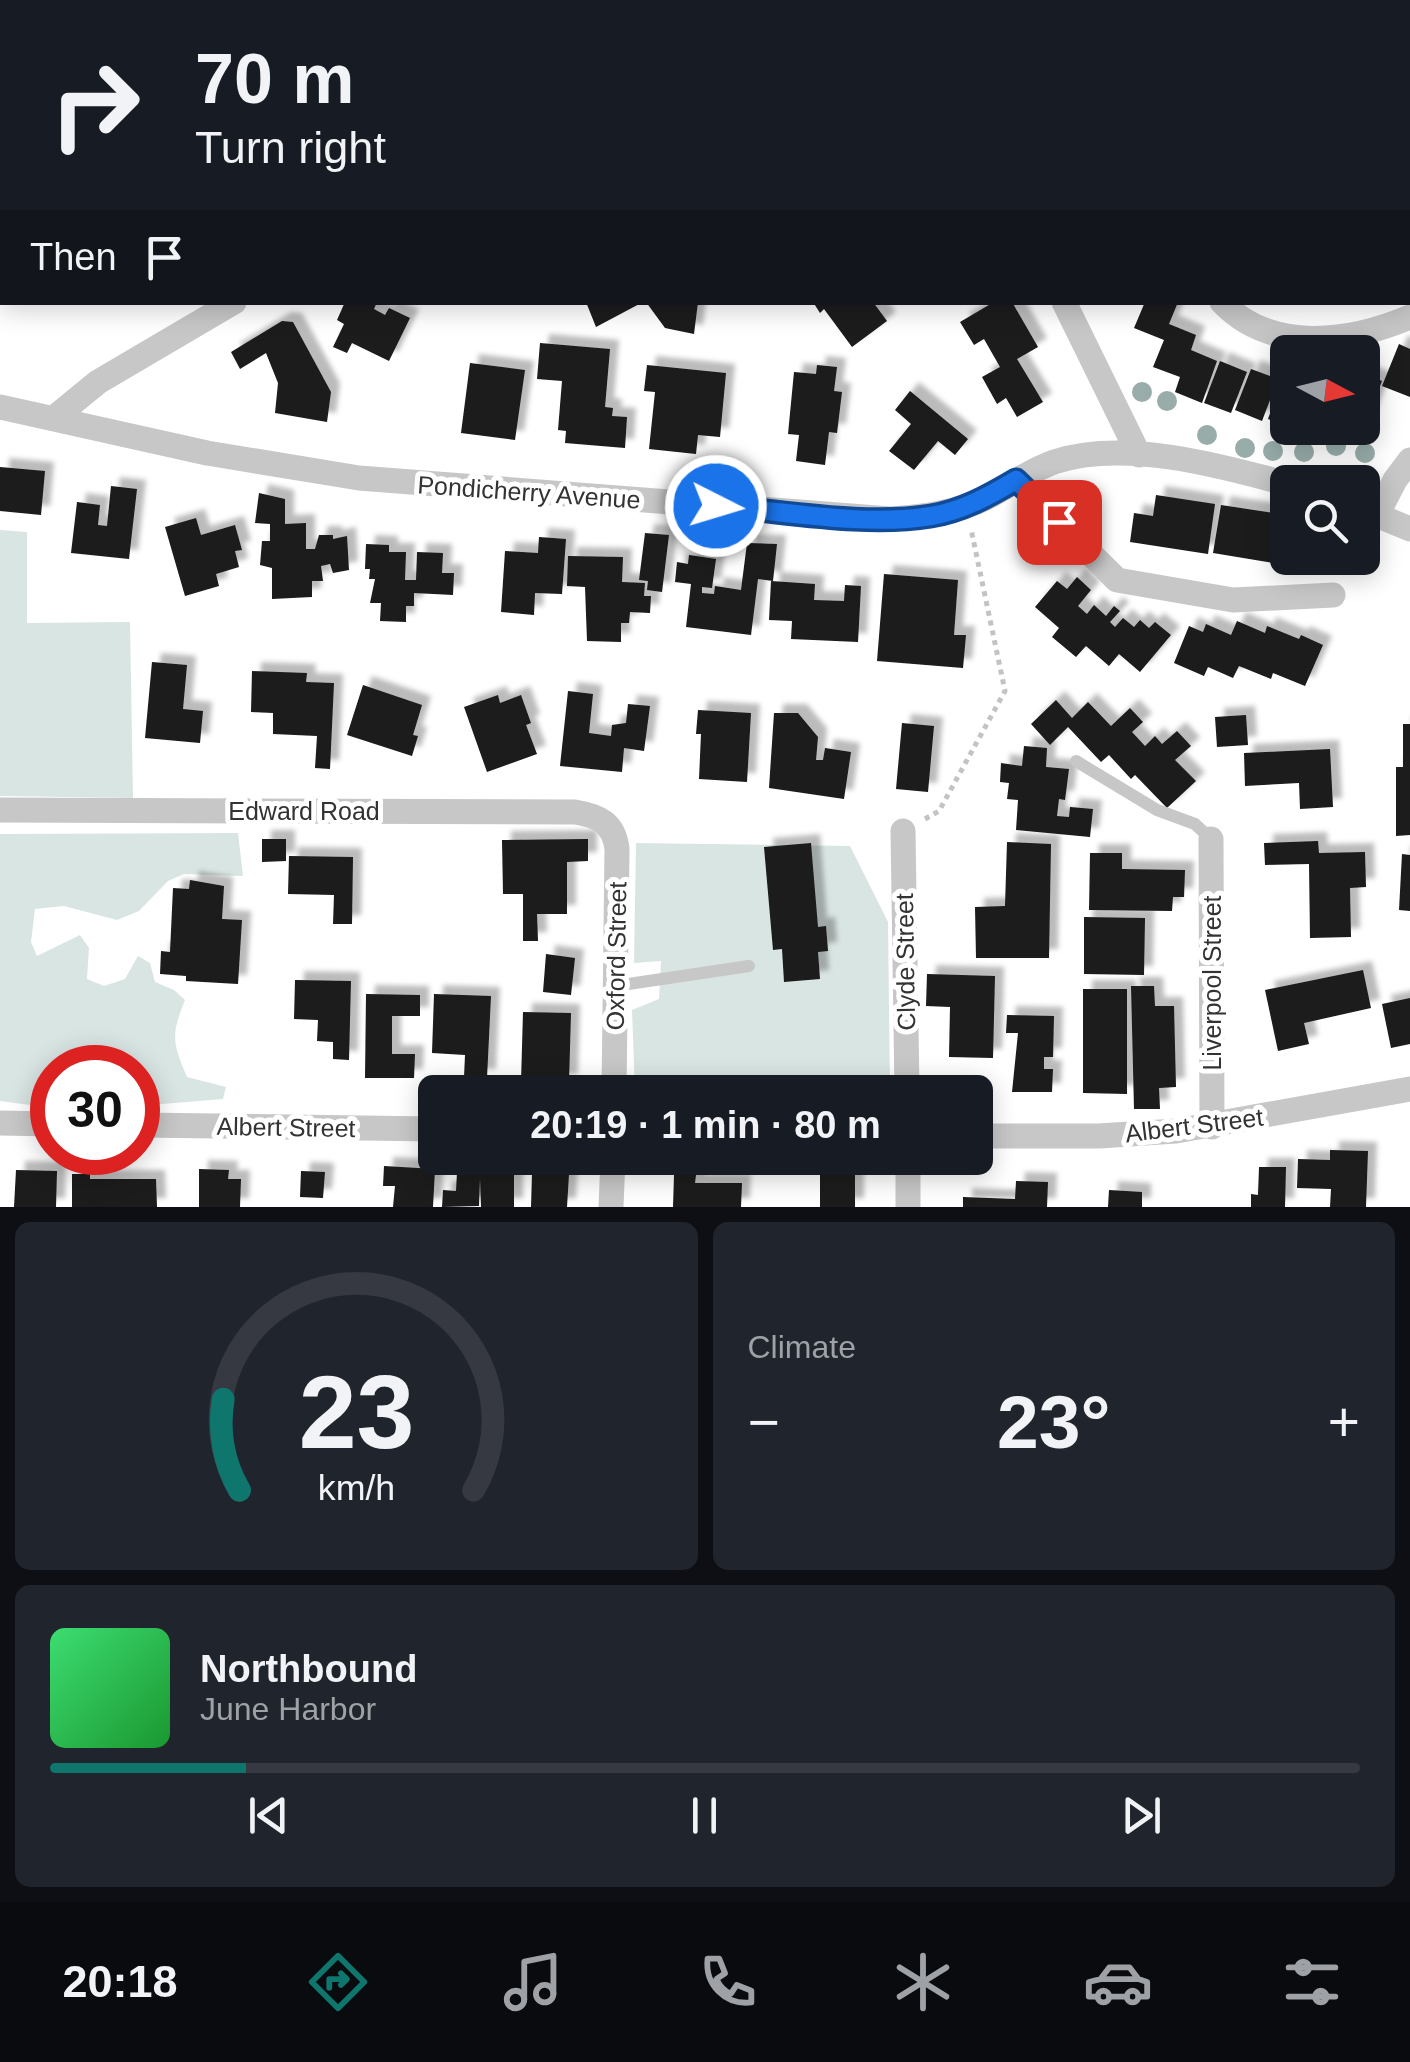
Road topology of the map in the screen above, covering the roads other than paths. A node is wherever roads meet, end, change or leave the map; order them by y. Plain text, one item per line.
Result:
1 (229, 305) edge
2 (1065, 305) edge
3 (1225, 305) edge
4 (1410, 316) edge
5 (0, 407) edge
6 (54, 418) junction
7 (1139, 455) junction
8 (1410, 460) edge
9 (1016, 480) junction
10 (1270, 480) edge
11 (1380, 499) edge
12 (1380, 516) edge
13 (1410, 529) edge
14 (1334, 595) dead end
15 (1076, 761) dead end
16 (0, 810) edge
17 (607, 823) joint
18 (903, 831) road end
19 (1211, 839) joint
20 (749, 966) dead end
21 (615, 986) junction
22 (614, 1075) edge
23 (907, 1075) edge
24 (1410, 1089) edge
25 (0, 1123) edge
26 (30, 1124) edge
27 (160, 1125) edge
28 (1212, 1127) junction
29 (418, 1129) edge
30 (993, 1136) edge
31 (612, 1175) edge
32 (908, 1175) edge
33 (611, 1207) edge
34 (908, 1207) edge

1 - 6 street
2 - 7 street
3 - 4 street
5 - 6 street, Pondicherry Avenue
6 - 9 street, Pondicherry Avenue
7 - 9 street, Pondicherry Avenue
7 - 10 street, Pondicherry Avenue
8 - 11 street
9 - 14 street
12 - 13 street
15 - 19 lane
16 - 17 street, Edward Road
17 - 21 street, Oxford Street
18 - 23 street, Clyde Street
19 - 28 street, Liverpool Street
20 - 21 lane
21 - 22 street, Oxford Street
24 - 28 street, Albert Street
25 - 26 street
27 - 29 street, Albert Street
28 - 30 street, Albert Street
31 - 33 street
32 - 34 street

